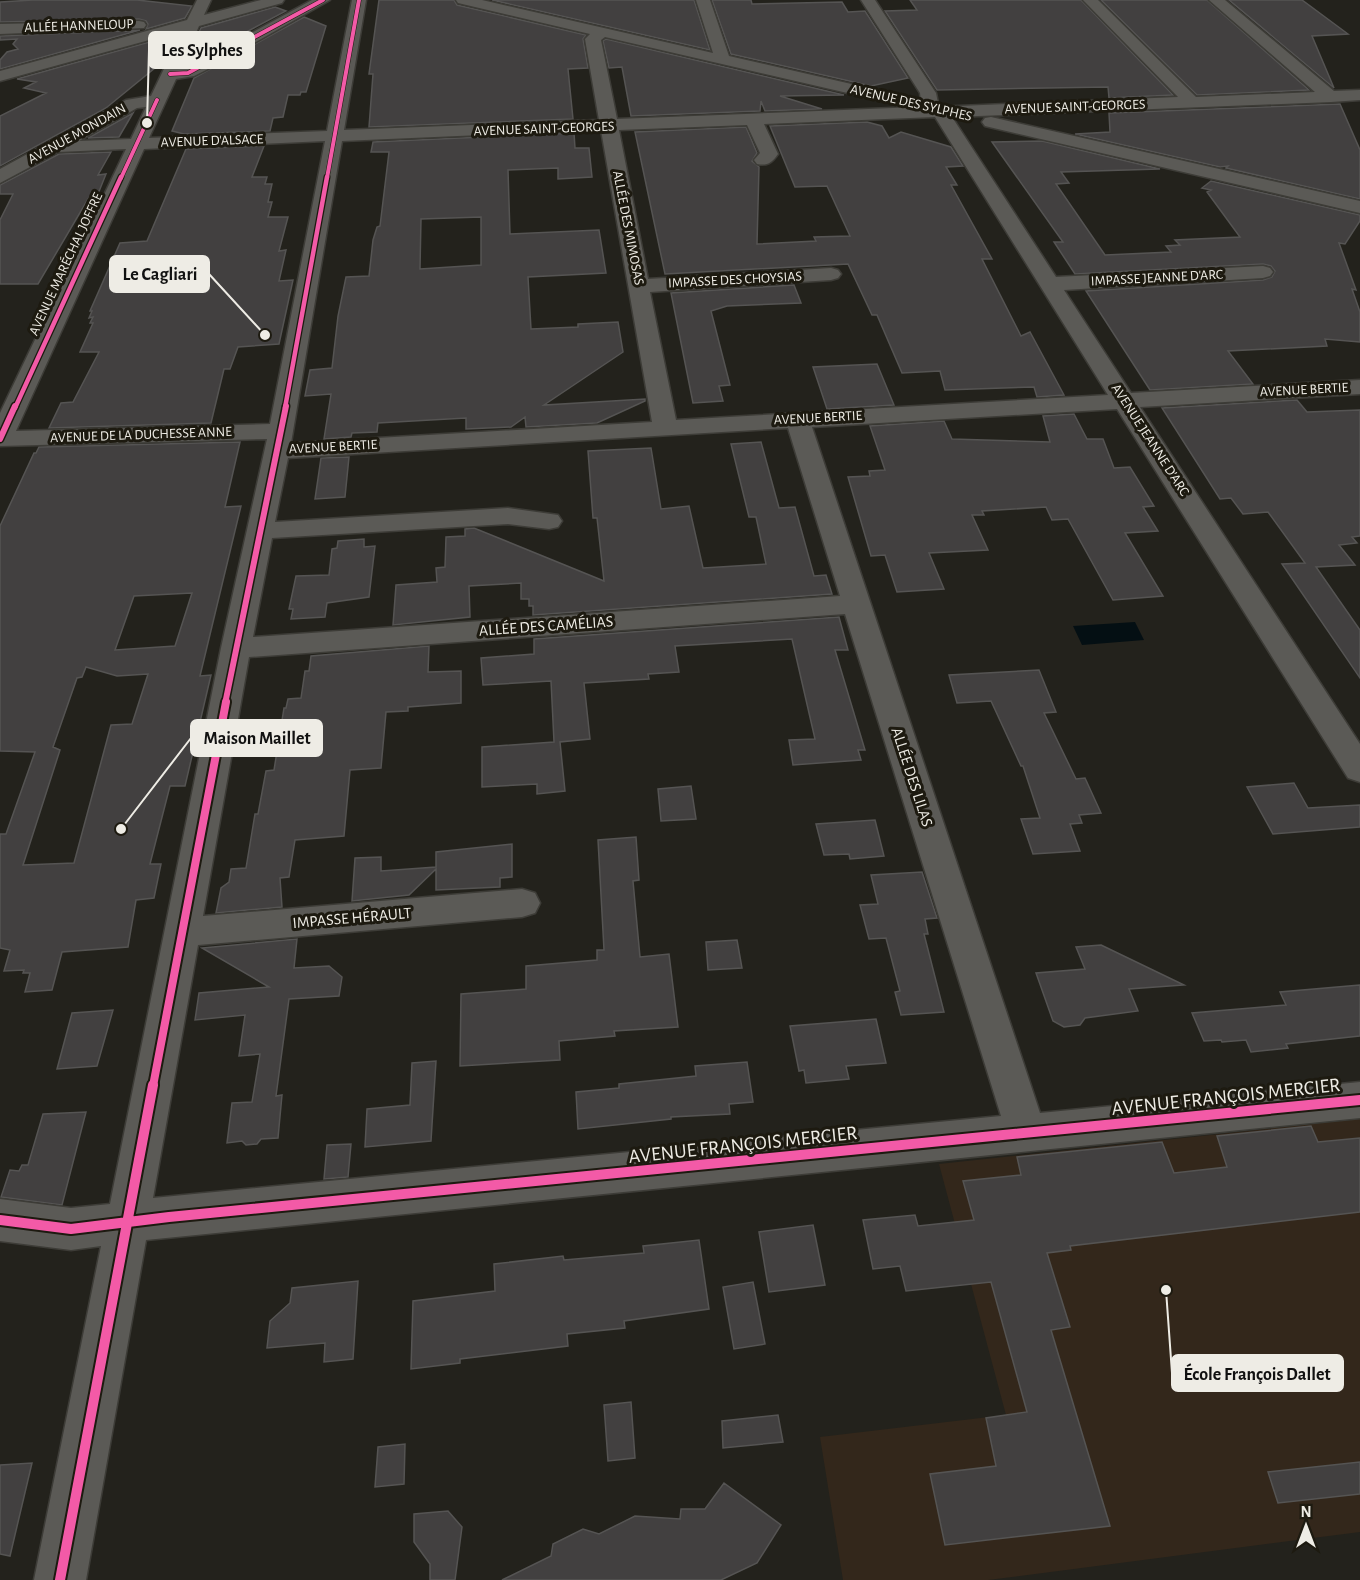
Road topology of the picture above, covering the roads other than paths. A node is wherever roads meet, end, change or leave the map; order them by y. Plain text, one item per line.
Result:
1 (204, 0) edge
2 (277, 0) edge
3 (323, 0) edge
4 (359, 0) edge
5 (463, 0) edge
6 (703, 0) edge
7 (868, 0) edge
8 (1090, 0) edge
9 (1216, 0) edge
10 (194, 22) junction
11 (0, 29) edge
12 (602, 32) junction
13 (717, 59) junction
14 (170, 74) junction
15 (0, 75) edge
16 (1360, 95) edge
17 (1331, 97) junction
18 (157, 100) junction
19 (1192, 102) junction
20 (925, 106) junction
21 (949, 112) junction
22 (754, 120) junction
23 (609, 126) junction
24 (335, 137) junction
25 (137, 144) junction
26 (11, 149) dead end
27 (50, 149) junction
28 (763, 160) dead end
29 (0, 177) edge
30 (1360, 207) edge
31 (1263, 272) dead end
32 (831, 274) dead end
33 (1050, 284) junction
34 (639, 286) junction
35 (1360, 387) edge
36 (1124, 399) junction
37 (797, 419) junction
38 (665, 427) junction
39 (0, 439) edge
40 (279, 441) junction
41 (549, 521) dead end
42 (260, 531) junction
43 (855, 604) junction
44 (236, 648) junction
45 (1360, 770) edge
46 (522, 903) dead end
47 (182, 932) junction
48 (1360, 1100) edge
49 (1027, 1134) junction
50 (0, 1221) edge
51 (129, 1222) junction
52 (60, 1580) edge

1 - 10 street, AVENUE MARÉCHAL JOFFRE
2 - 10 street
3 - 14 street
4 - 24 street
5 - 12 street, AVENUE DES SYLPHES
6 - 13 street
7 - 20 street
8 - 19 street
9 - 17 street
10 - 11 street, ALLÉE HANNELOUP
10 - 14 street, AVENUE MARÉCHAL JOFFRE
10 - 15 street
12 - 13 street, AVENUE DES SYLPHES
12 - 23 street, ALLÉE DES MIMOSAS
13 - 20 street, AVENUE DES SYLPHES
14 - 18 street, AVENUE MARÉCHAL JOFFRE
16 - 17 street, AVENUE SAINT-GEORGES
17 - 19 street, AVENUE SAINT-GEORGES
18 - 25 street, AVENUE MARÉCHAL JOFFRE
18 - 27 street, AVENUE MONDAIN
19 - 21 street, AVENUE SAINT-GEORGES
20 - 21 street, AVENUE DES SYLPHES
21 - 22 street, AVENUE SAINT-GEORGES
21 - 30 street, AVENUE DES SYLPHES
21 - 33 street, AVENUE JEANNE D'ARC
22 - 23 street, AVENUE SAINT-GEORGES
22 - 28 street
23 - 24 street, AVENUE SAINT-GEORGES
23 - 34 street, ALLÉE DES MIMOSAS
24 - 25 street, AVENUE D'ALSACE
24 - 40 street
25 - 27 street, AVENUE D'ALSACE
25 - 39 street, AVENUE MARÉCHAL JOFFRE
26 - 27 street, AVENUE D'ALSACE
27 - 29 street, AVENUE MONDAIN
31 - 33 street, IMPASSE JEANNE D'ARC
32 - 34 street, IMPASSE DES CHOYSIAS
33 - 36 street, AVENUE JEANNE D'ARC
34 - 38 street, ALLÉE DES MIMOSAS
35 - 36 street, AVENUE BERTIE
36 - 37 street, AVENUE BERTIE
36 - 45 street, AVENUE JEANNE D'ARC
37 - 38 street, AVENUE BERTIE
37 - 43 street, ALLÉE DES LILAS
38 - 40 street, AVENUE BERTIE
39 - 40 street, AVENUE DE LA DUCHESSE ANNE
40 - 42 street
41 - 42 street
42 - 44 street
43 - 44 street, ALLÉE DES CAMÉLIAS
43 - 49 street, ALLÉE DES LILAS
44 - 47 street
46 - 47 street, IMPASSE HÉRAULT
47 - 51 street
48 - 49 street, AVENUE FRANÇOIS MERCIER
49 - 51 street, AVENUE FRANÇOIS MERCIER
50 - 51 street, AVENUE FRANÇOIS MERCIER
51 - 52 street

